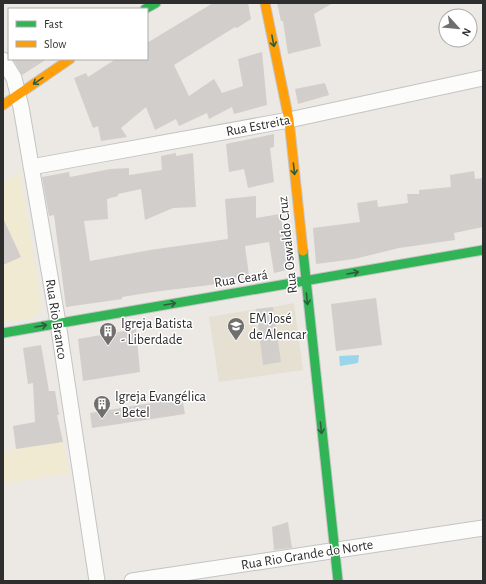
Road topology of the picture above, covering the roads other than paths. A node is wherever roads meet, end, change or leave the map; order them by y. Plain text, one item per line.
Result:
1 (156, 3) edge
2 (265, 3) edge
3 (147, 8) edge
4 (3, 60) edge
5 (69, 60) edge
6 (483, 78) edge
7 (19, 94) junction
8 (3, 105) edge
9 (289, 120) junction
10 (31, 167) junction
11 (483, 250) edge
12 (305, 282) junction
13 (58, 323) junction
14 (3, 333) edge
15 (483, 528) edge
16 (335, 549) junction
17 (97, 581) edge
18 (132, 581) edge
19 (338, 581) edge

1 - 3 street
2 -> 9 street, Rua Oswaldo Cruz
4 - 7 street, Rua Rio Branco
5 -> 7 street
6 - 9 street, Rua Estreita
7 - 8 street
7 - 10 street, Rua Rio Branco
9 - 10 street, Rua Estreita
9 -> 12 street, Rua Oswaldo Cruz
10 - 13 street, Rua Rio Branco
12 -> 11 street, Rua Ceará
13 -> 12 street, Rua Ceará
12 -> 16 street, Rua Oswaldo Cruz
14 -> 13 street, Rua Ceará
13 - 17 street, Rua Rio Branco
15 - 16 street, Rua Rio Grande do Norte
16 - 18 street, Rua Rio Grande do Norte
16 - 19 street, Rua Oswaldo Cruz

